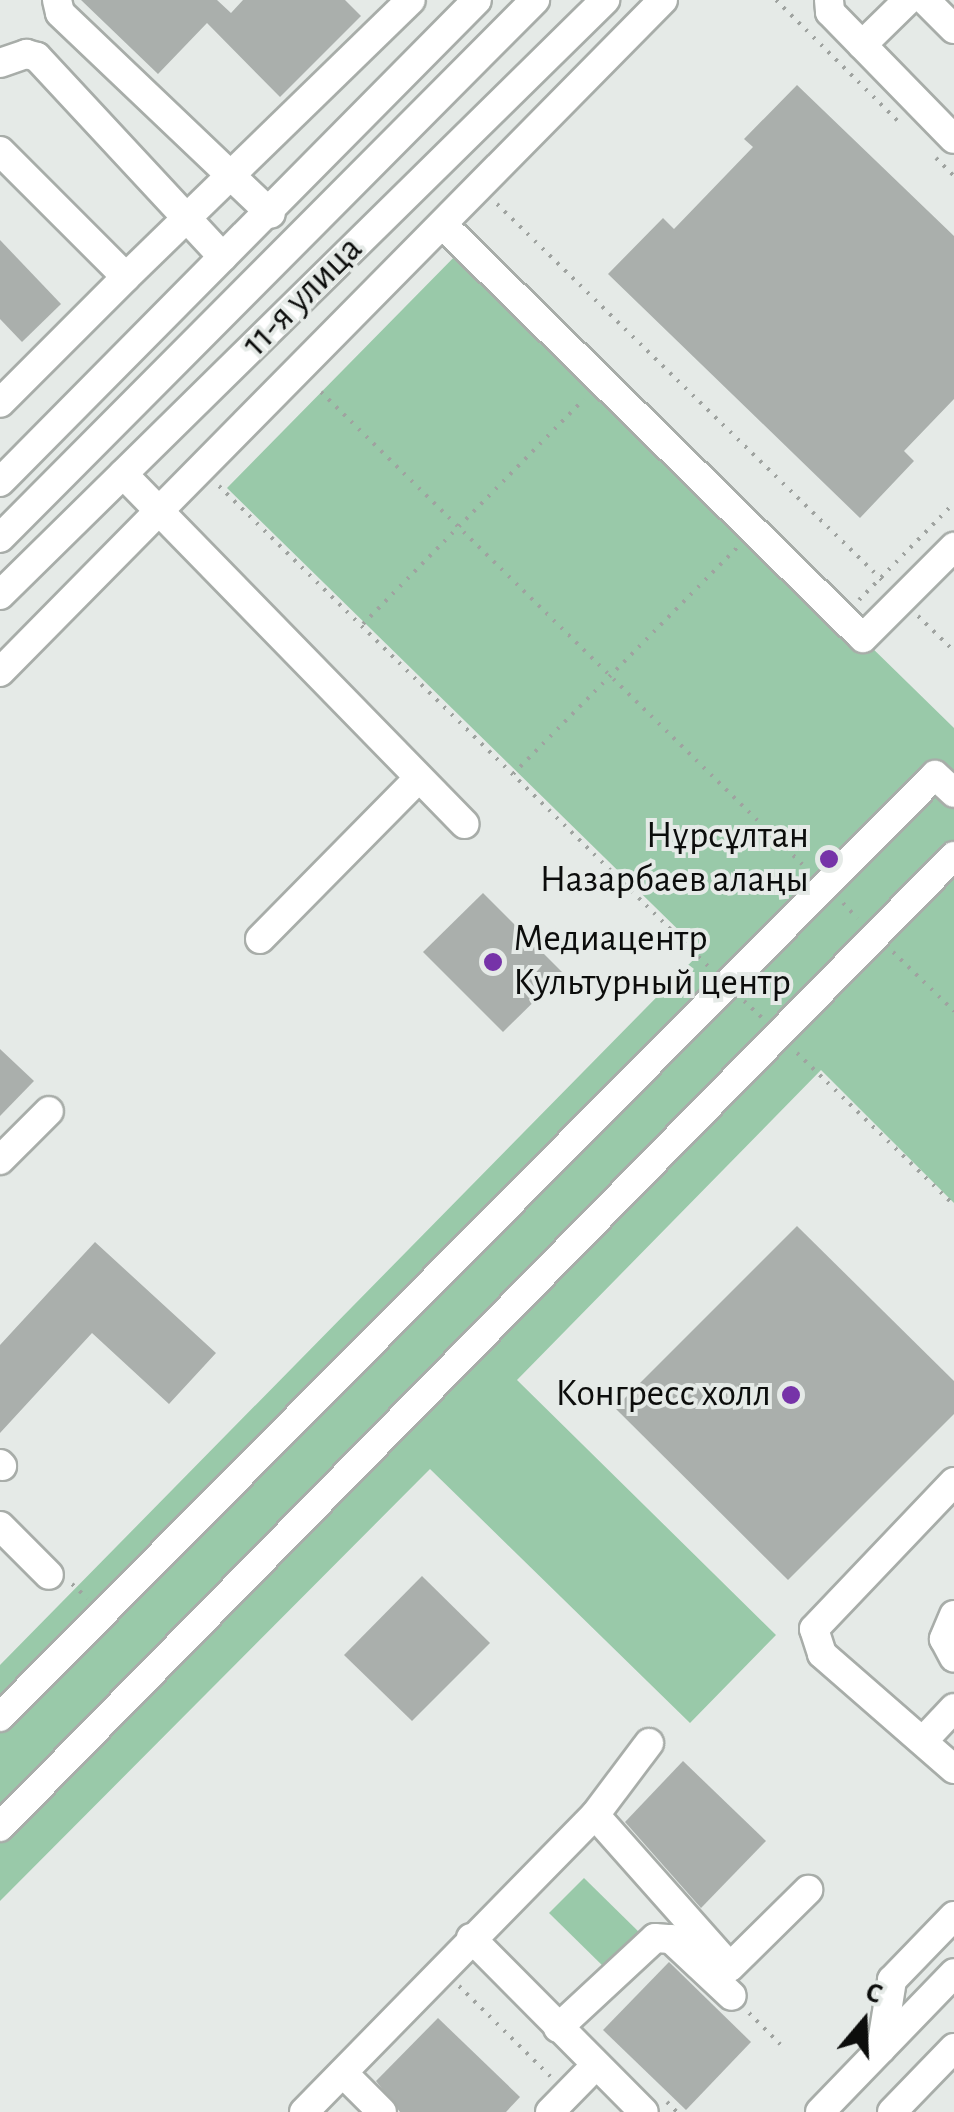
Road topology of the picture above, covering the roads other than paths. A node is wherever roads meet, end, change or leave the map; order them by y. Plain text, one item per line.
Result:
1 (57, 0) edge
2 (410, 0) edge
3 (477, 0) edge
4 (535, 0) edge
5 (606, 0) edge
6 (663, 0) edge
7 (828, 0) edge
8 (908, 0) edge
9 (926, 0) edge
10 (954, 30) edge
11 (862, 45) junction
12 (0, 63) edge
13 (954, 139) edge
14 (0, 151) edge
15 (229, 177) junction
16 (271, 214) junction
17 (187, 218) junction
18 (442, 224) junction
19 (223, 256) junction
20 (126, 277) junction
21 (0, 403) edge
22 (123, 474) junction
23 (0, 482) edge
24 (159, 511) junction
25 (0, 538) edge
26 (954, 546) edge
27 (0, 595) edge
28 (0, 672) edge
29 (419, 778) junction
30 (954, 793) edge
31 (464, 824) dead end
32 (954, 856) edge
33 (260, 939) dead end
34 (48, 1111) dead end
35 (0, 1160) edge
36 (954, 1482) edge
37 (0, 1526) edge
38 (49, 1575) dead end
39 (954, 1615) edge
40 (954, 1658) edge
41 (954, 1708) edge
42 (0, 1717) edge
43 (923, 1741) junction
44 (650, 1743) dead end
45 (954, 1768) edge
46 (595, 1815) junction
47 (0, 1827) edge
48 (808, 1890) dead end
49 (954, 1916) edge
50 (470, 1938) junction
51 (954, 1973) edge
52 (732, 1996) road end
53 (558, 2028) junction
54 (954, 2048) edge
55 (882, 2049) junction
56 (595, 2066) junction
57 (343, 2073) junction
58 (942, 2073) edge
59 (559, 2103) edge
60 (304, 2112) edge
61 (382, 2112) edge
62 (644, 2112) edge
63 (820, 2112) edge
64 (892, 2112) edge

1 - 15 street
2 - 15 street
3 - 16 street
4 - 25 street, 11-я улица
5 - 22 street, 11-я улица
6 - 18 street
7 - 11 street
8 - 11 street
9 - 10 street
11 - 13 street
12 - 17 street
14 - 20 street
15 - 16 street
15 - 17 street
16 - 19 street
17 - 19 street
17 - 20 street
18 - 24 street
18 - 26 street
19 - 23 street
20 - 21 street
22 - 24 street
22 - 27 street, 11-я улица
24 - 28 street
24 - 29 street
29 - 31 street
29 - 33 street
30 - 42 street
32 - 47 street
34 - 35 street
36 - 43 street
37 - 38 street
39 - 40 street
41 - 43 street
43 - 45 street
44 - 46 street
46 - 48 street
46 - 50 street
49 - 55 street
50 - 53 street
50 - 57 street
51 - 55 street
52 - 53 street
53 - 56 street
54 - 58 street
55 - 63 street
56 - 59 street
56 - 62 street
57 - 60 street
57 - 61 street
58 - 64 street

